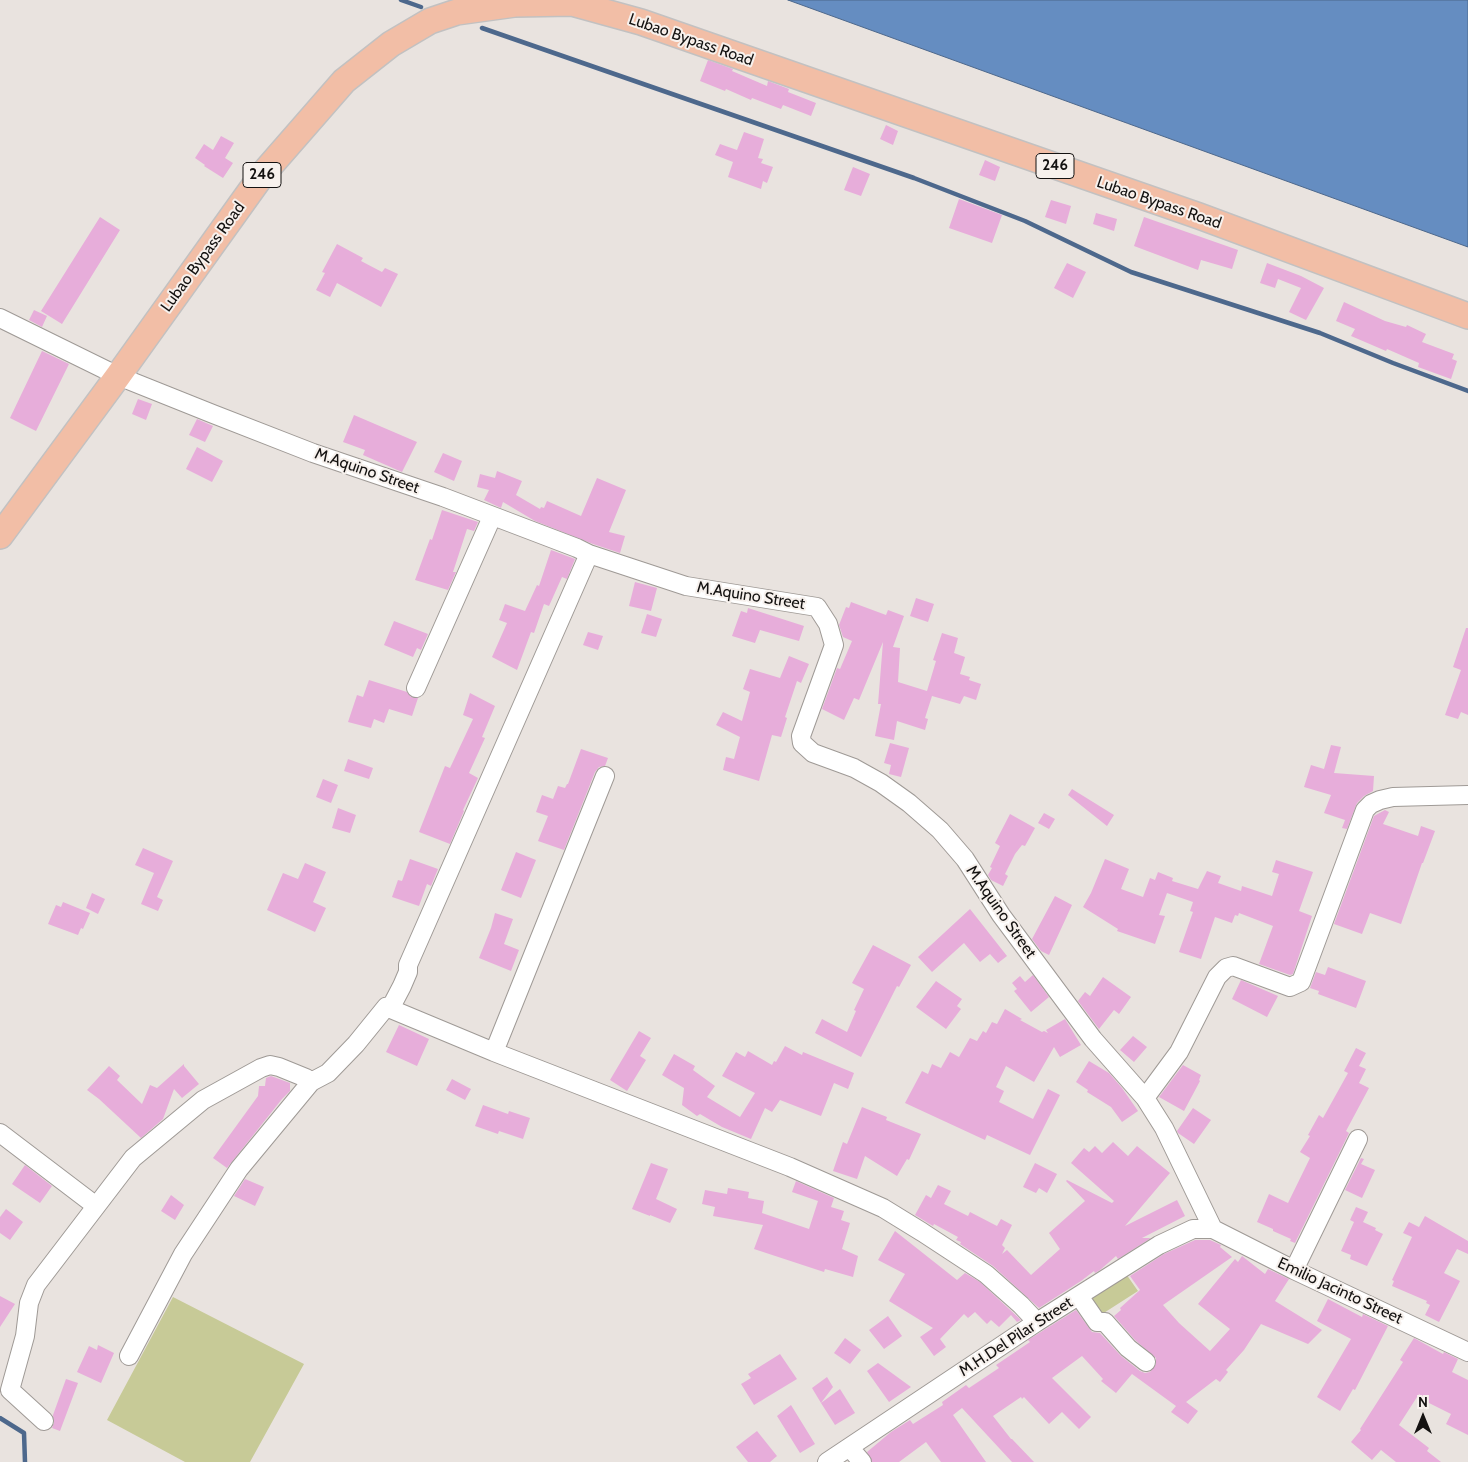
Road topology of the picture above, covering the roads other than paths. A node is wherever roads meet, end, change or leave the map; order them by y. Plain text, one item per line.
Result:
1 (570, 1) edge
2 (1468, 316) edge
3 (0, 318) edge
4 (118, 376) junction
5 (492, 517) junction
6 (0, 536) edge
7 (589, 554) junction
8 (416, 688) dead end
9 (605, 776) dead end
10 (1467, 793) edge
11 (386, 1007) junction
12 (494, 1052) junction
13 (311, 1082) junction
14 (1145, 1098) junction
15 (0, 1133) edge
16 (1358, 1139) dead end
17 (96, 1206) junction
18 (1213, 1229) junction
19 (1294, 1270) junction
20 (1079, 1296) junction
21 (1037, 1322) junction
22 (1468, 1352) edge
23 (128, 1356) dead end
24 (1146, 1362) dead end
25 (44, 1421) dead end
26 (850, 1448) junction
27 (827, 1462) edge
28 (862, 1462) edge

1 - 2 highway, Lubao Bypass Road / 246
1 - 4 highway, Lubao Bypass Road / 246
3 - 4 street, M.Aquino Street
4 - 5 street, M.Aquino Street
4 - 6 highway, Lubao Bypass Road / 246
5 - 7 street, M.Aquino Street
5 - 8 street
7 - 11 street
7 - 14 street, M.Aquino Street
9 - 12 street
10 - 14 street
11 - 12 street
11 - 13 street
12 - 21 street
13 - 17 street
13 - 23 street
14 - 18 street, M.Aquino Street
15 - 17 street
16 - 19 street
17 - 25 street
18 - 19 street, Emilio Jacinto Street
18 - 20 street, M.H.Del Pilar Street
19 - 22 street, Emilio Jacinto Street
20 - 21 street, M.H.Del Pilar Street
20 - 24 street
21 - 26 street, M.H.Del Pilar Street
26 - 27 street, M.H.Del Pilar Street
26 - 28 street

